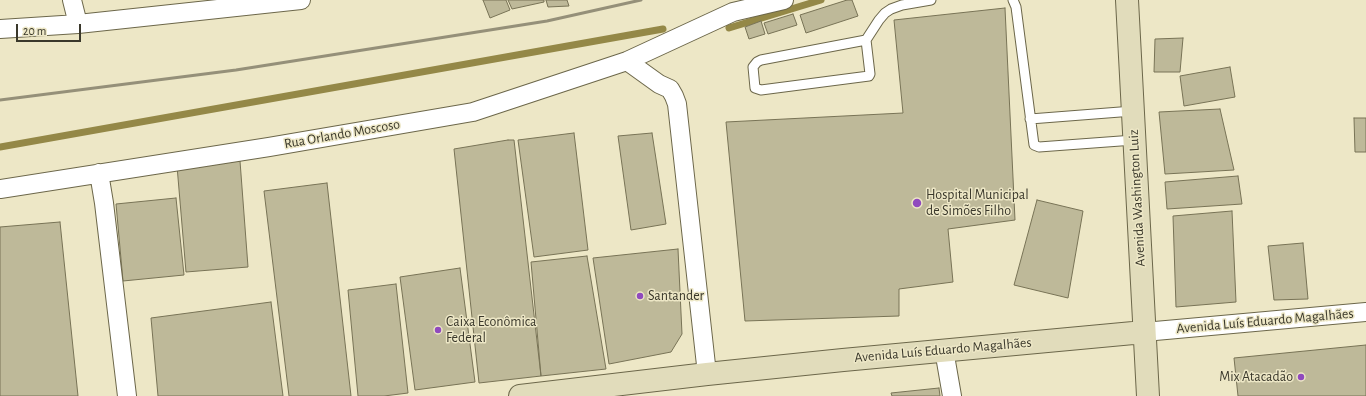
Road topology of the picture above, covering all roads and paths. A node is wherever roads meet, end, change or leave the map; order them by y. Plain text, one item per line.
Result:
1 (72, 0) edge
2 (301, 0) edge
3 (784, 0) edge
4 (931, 0) edge
5 (1014, 0) edge
6 (1127, 0) edge
7 (78, 24) junction
8 (0, 29) edge
9 (866, 40) junction
10 (627, 61) junction
11 (1133, 111) junction
12 (1030, 120) junction
13 (1134, 140) junction
14 (99, 173) junction
15 (0, 189) edge
16 (1366, 312) edge
17 (1144, 332) junction
18 (944, 350) junction
19 (708, 374) junction
20 (127, 396) edge
21 (520, 396) edge
22 (952, 396) edge
23 (1148, 396) edge

1 - 7 street
2 - 7 street
3 - 10 street, Rua Orlando Moscoso
4 - 9 lane
5 - 12 lane
6 - 11 main road, Avenida Washington Luiz
7 - 8 street
9 - 9 lane
10 - 14 street, Rua Orlando Moscoso
10 - 19 street
11 - 12 lane
11 - 13 main road, Avenida Washington Luiz
12 - 13 lane
13 - 17 main road, Avenida Washington Luiz
14 - 15 street, Rua Orlando Moscoso
14 - 20 street
16 - 17 street, Avenida Luís Eduardo Magalhães
17 - 18 main road, Avenida Luís Eduardo Magalhães
17 - 23 main road, Avenida Washington Luiz
18 - 19 main road, Avenida Luís Eduardo Magalhães
18 - 22 street
19 - 21 main road, Avenida Luís Eduardo Magalhães

